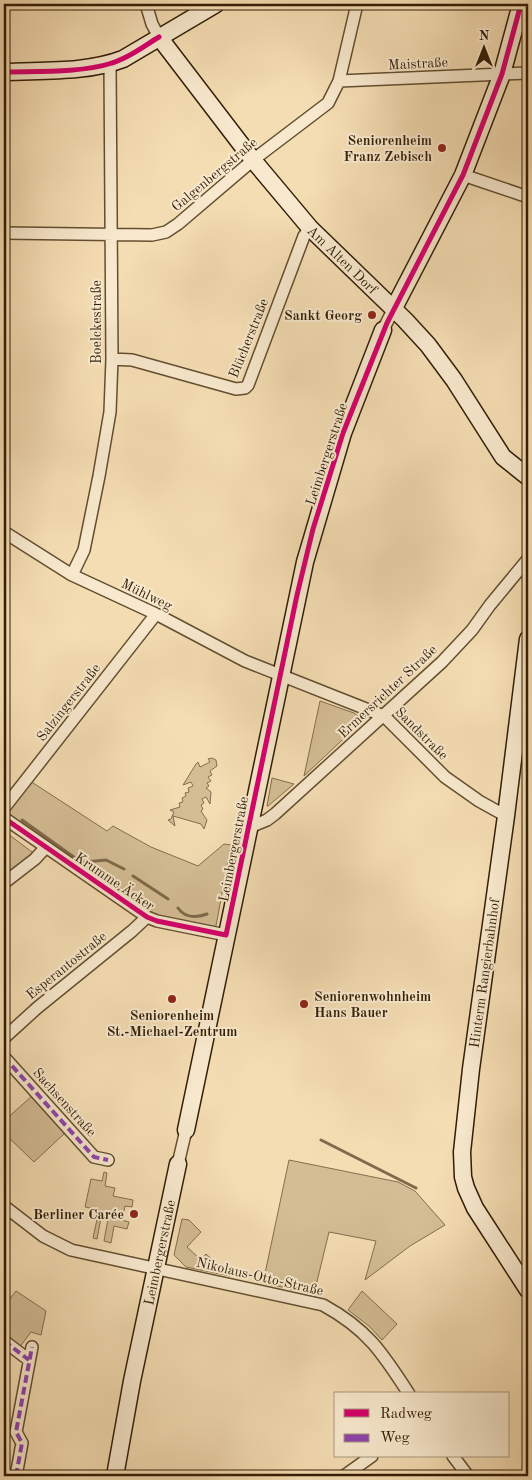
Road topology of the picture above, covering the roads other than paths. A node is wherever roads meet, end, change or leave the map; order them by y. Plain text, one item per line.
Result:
1 (146, 4) edge
2 (216, 4) edge
3 (357, 4) edge
4 (521, 4) edge
5 (160, 37) junction
6 (110, 64) junction
7 (4, 72) edge
8 (528, 73) edge
9 (502, 74) junction
10 (340, 82) junction
11 (253, 160) junction
12 (463, 175) junction
13 (528, 197) edge
14 (310, 228) junction
15 (4, 233) edge
16 (111, 236) junction
17 (394, 308) junction
18 (383, 330) joint
19 (112, 359) junction
20 (528, 477) edge
21 (4, 532) edge
22 (528, 559) edge
23 (72, 575) junction
24 (156, 614) junction
25 (528, 639) edge
26 (280, 675) junction
27 (384, 716) junction
28 (4, 808) edge
29 (506, 816) junction
30 (4, 818) edge
31 (250, 827) junction
32 (46, 847) junction
33 (4, 883) edge
34 (147, 917) junction
35 (226, 935) junction
36 (4, 1038) edge
37 (4, 1057) edge
38 (186, 1130) joint
39 (108, 1160) dead end
40 (178, 1164) joint
41 (4, 1206) edge
42 (155, 1268) junction
43 (528, 1290) edge
44 (4, 1341) edge
45 (32, 1347) dead end
46 (29, 1360) junction
47 (408, 1392) edge
48 (369, 1458) edge
49 (454, 1458) edge
50 (16, 1476) edge
51 (115, 1476) edge
52 (344, 1476) edge
53 (468, 1476) edge

1 - 5 street
2 - 5 street
3 - 10 street, Galgenbergstraße
4 - 9 street, Leimbergerstraße
5 - 6 street
5 - 11 street, Am Alten Dorf
6 - 7 street
6 - 16 street, Boelckestraße
8 - 9 street, Maistraße
9 - 10 street, Maistraße
9 - 12 street, Leimbergerstraße
10 - 11 street, Galgenbergstraße
11 - 14 street, Am Alten Dorf
11 - 16 street, Galgenbergstraße
12 - 13 street
12 - 17 street, Leimbergerstraße
14 - 17 street, Am Alten Dorf
14 - 19 street, Blücherstraße
15 - 16 street, Galgenbergstraße
16 - 19 street, Boelckestraße
17 - 18 street, Leimbergerstraße
17 - 20 street, Am Alten Dorf
18 - 26 street, Leimbergerstraße
19 - 23 street, Boelckestraße
21 - 23 street, Mühlweg
22 - 27 street, Ermersrichter Straße
23 - 24 street, Mühlweg
24 - 26 street, Mühlweg
24 - 28 street, Salzingerstraße
25 - 29 street, Hinterm Rangierbahnhof
26 - 27 street, Sandstraße
26 - 31 street, Leimbergerstraße
27 - 29 street, Sandstraße
27 - 31 street, Ermersrichter Straße
29 - 43 street, Hinterm Rangierbahnhof
30 - 32 street, Krumme Äcker
31 - 35 street, Leimbergerstraße
32 - 33 street
32 - 34 street, Krumme Äcker
34 - 35 street, Krumme Äcker
34 - 36 street, Esperantostraße
35 - 38 street, Leimbergerstraße
37 - 39 street, Sachsenstraße
38 - 40 street, Leimbergerstraße
40 - 42 street, Leimbergerstraße
41 - 42 street, Nikolaus-Otto-Straße
42 - 47 street, Nikolaus-Otto-Straße
42 - 51 street, Leimbergerstraße
44 - 46 street
45 - 46 street
46 - 50 street
48 - 52 street
49 - 53 street

